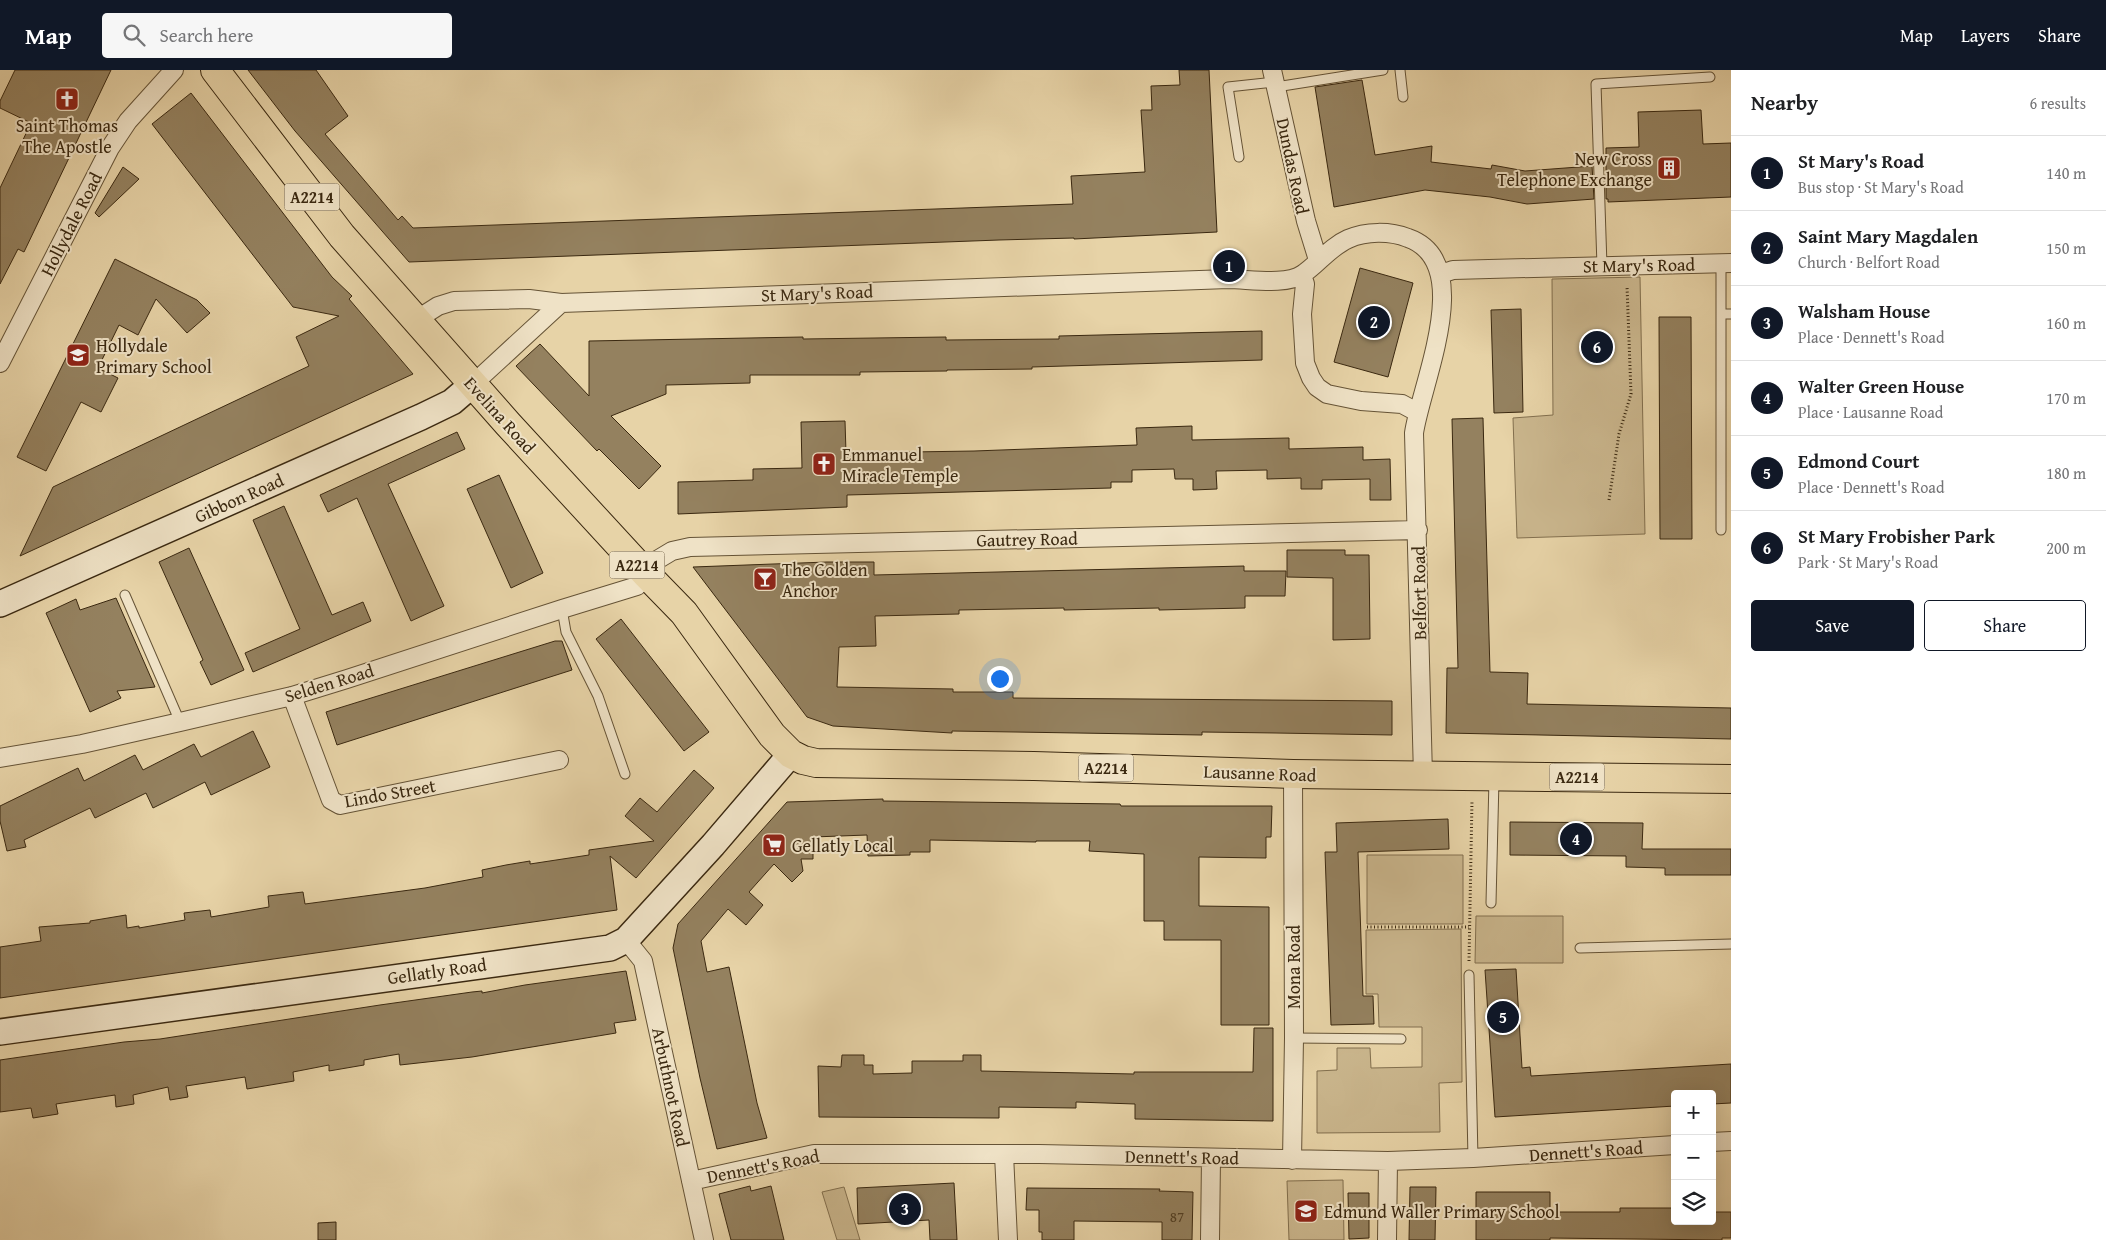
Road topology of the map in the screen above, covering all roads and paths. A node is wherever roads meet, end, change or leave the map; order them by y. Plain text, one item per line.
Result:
1 (174, 70) edge
2 (215, 70) edge
3 (1383, 70) edge
4 (1400, 70) edge
5 (1710, 77) dead end
6 (1275, 80) edge
7 (1404, 97) dead end
8 (1239, 157) dead end
9 (1318, 260) junction
10 (1726, 263) edge
11 (1602, 266) junction
12 (1626, 266) junction
13 (1441, 274) junction
14 (1302, 275) junction
15 (560, 303) junction
16 (1721, 314) junction
17 (1731, 314) edge
18 (416, 320) junction
19 (0, 363) edge
20 (473, 384) junction
21 (1417, 412) junction
22 (1609, 500) dead end
23 (1418, 530) junction
24 (1721, 530) dead end
25 (647, 575) junction
26 (125, 596) dead end
27 (0, 604) edge
28 (562, 609) junction
29 (292, 696) junction
30 (180, 722) junction
31 (791, 754) junction
32 (0, 758) edge
33 (559, 760) dead end
34 (625, 774) dead end
35 (1293, 774) junction
36 (1423, 776) junction
37 (1483, 776) junction
38 (1731, 780) edge
39 (1490, 903) dead end
40 (1367, 927) dead end
41 (1469, 927) junction
42 (626, 940) junction
43 (1731, 944) edge
44 (1580, 948) dead end
45 (1469, 975) joint
46 (0, 1032) edge
47 (1294, 1038) junction
48 (1401, 1040) dead end
49 (1731, 1141) edge
50 (1716, 1142) edge
51 (1671, 1145) edge
52 (1004, 1154) junction
53 (1211, 1158) junction
54 (1473, 1158) junction
55 (1292, 1160) junction
56 (1388, 1161) junction
57 (691, 1181) junction
58 (704, 1240) edge
59 (1008, 1240) edge
60 (1210, 1240) edge
61 (1387, 1240) edge

1 - 19 street, Hollydale Road
2 - 18 main road, Evelina Road / A2214
3 - 6 lane
4 - 7 lane
5 - 11 lane
6 - 8 lane
6 - 9 street, Dundas Road
9 - 13 street
9 - 14 street
10 - 12 street, St Mary's Road
10 - 16 lane
11 - 12 street, St Mary's Road
11 - 13 street, St Mary's Road
12 - 22 path
13 - 21 street, Belfort Road
14 - 15 street, St Mary's Road
14 - 21 street
15 - 18 street, St Mary's Road
15 - 20 street
16 - 17 lane
16 - 24 lane
18 - 20 main road, Evelina Road / A2214
20 - 25 main road, Evelina Road / A2214
20 - 27 main road, Gibbon Road
21 - 23 street, Belfort Road
23 - 25 street, Gautrey Road
23 - 36 street, Belfort Road
25 - 28 street, Selden Road
25 - 31 main road, Evelina Road / A2214
26 - 30 lane
28 - 29 street, Selden Road
28 - 34 lane
29 - 30 street, Selden Road
29 - 33 street, Lindo Street
30 - 32 street, Selden Road
31 - 35 main road, Lausanne Road / A2214
31 - 42 main road, Gellatly Road
35 - 36 main road, Lausanne Road / A2214
35 - 47 street, Mona Road
36 - 37 main road, Lausanne Road / A2214
37 - 38 main road, Lausanne Road / A2214
37 - 39 lane
37 - 41 path
40 - 41 path
41 - 45 path
42 - 46 main road, Gellatly Road
42 - 57 street, Arbuthnot Road
43 - 44 lane
45 - 54 lane
47 - 48 lane
47 - 55 street, Mona Road
49 - 50 street
51 - 54 street, Dennett's Road
52 - 53 street, Dennett's Road
52 - 57 street, Dennett's Road
52 - 59 street
53 - 55 street, Dennett's Road
53 - 60 street
54 - 56 street, Dennett's Road
55 - 56 street, Dennett's Road
56 - 61 street
57 - 58 street, Arbuthnot Road

